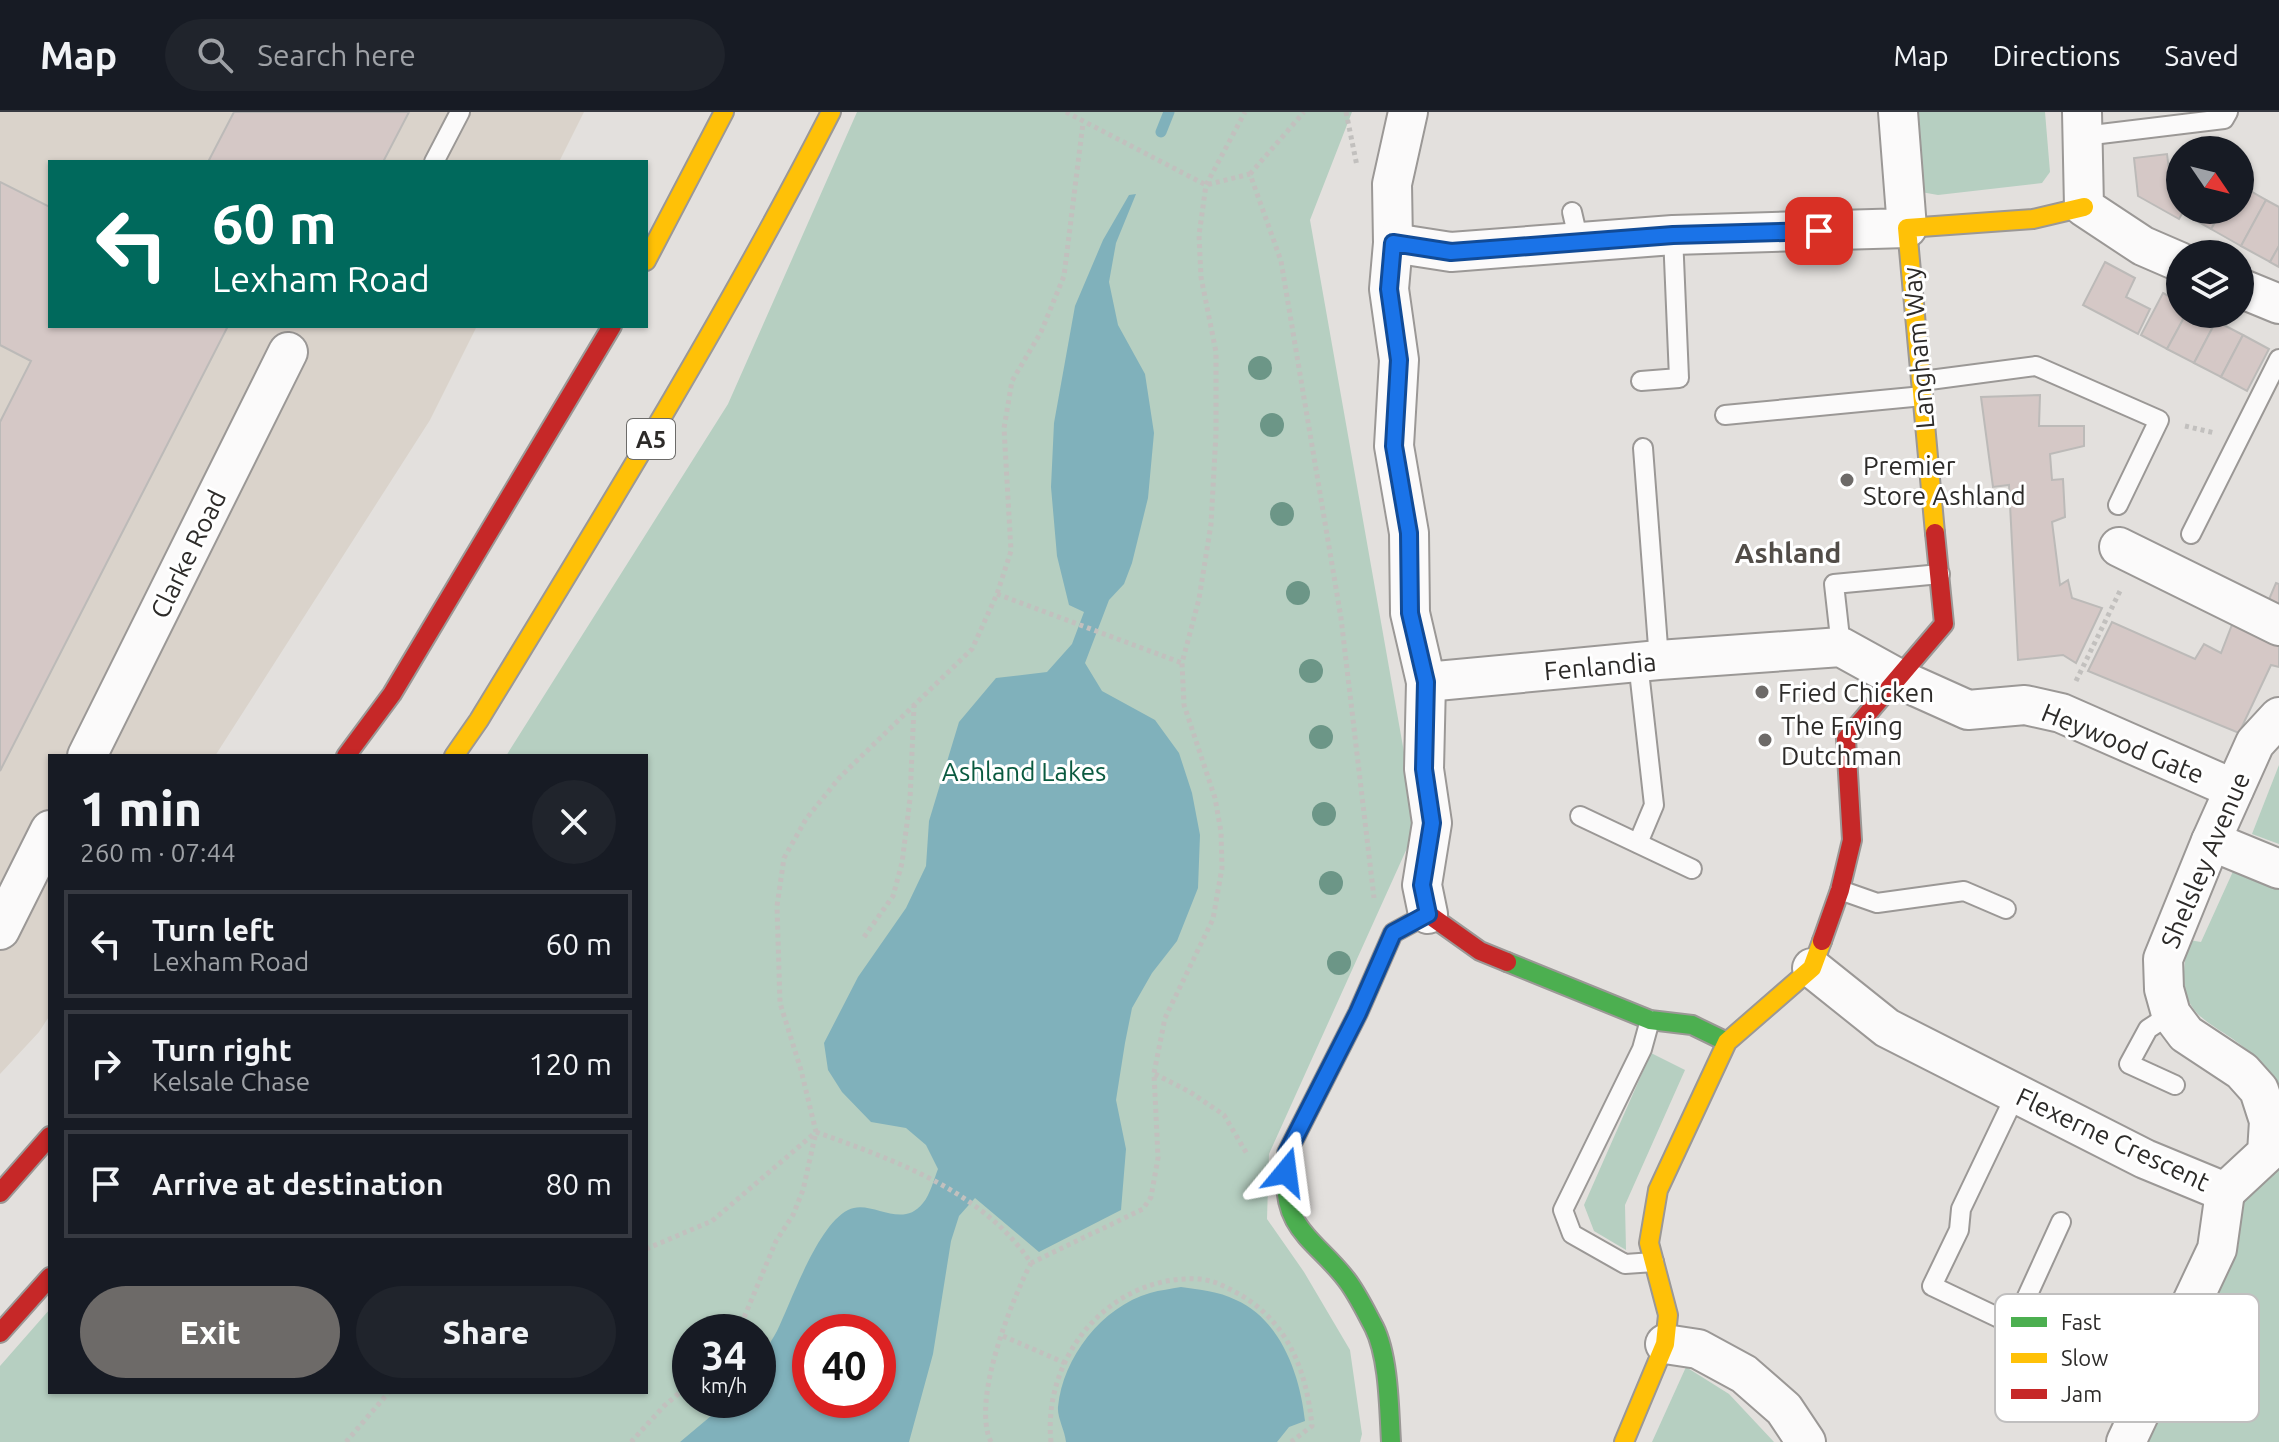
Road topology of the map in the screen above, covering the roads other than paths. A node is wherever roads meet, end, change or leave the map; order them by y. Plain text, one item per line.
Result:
1 (460, 112) edge
2 (724, 112) edge
3 (831, 112) edge
4 (1408, 112) edge
5 (1898, 112) edge
6 (2228, 112) edge
7 (2083, 124) edge
8 (435, 160) edge
9 (2084, 207) junction
10 (1907, 228) junction
11 (1673, 235) junction
12 (1393, 243) junction
13 (2166, 256) edge
14 (648, 257) edge
15 (2254, 294) edge
16 (2279, 304) edge
17 (611, 328) edge
18 (288, 352) dead end
19 (2279, 359) edge
20 (1641, 381) dead end
21 (1922, 389) junction
22 (1725, 415) dead end
23 (1643, 448) dead end
24 (2118, 505) dead end
25 (2191, 534) dead end
26 (2128, 552) road end
27 (1940, 574) junction
28 (2279, 626) edge
29 (1841, 647) junction
30 (1649, 661) junction
31 (1899, 679) junction
32 (1426, 682) junction
33 (2279, 717) edge
34 (88, 754) edge
35 (347, 754) edge
36 (455, 754) edge
37 (2234, 789) junction
38 (1580, 816) dead end
39 (48, 834) edge
40 (2211, 841) junction
41 (1638, 843) junction
42 (1692, 869) dead end
43 (2279, 869) edge
44 (1840, 890) junction
45 (2006, 909) dead end
46 (1428, 914) junction
47 (0, 930) edge
48 (1812, 968) junction
49 (2171, 1014) junction
50 (1650, 1020) junction
51 (1727, 1042) junction
52 (2175, 1085) dead end
53 (2016, 1094) junction
54 (48, 1138) edge
55 (2225, 1192) junction
56 (0, 1193) edge
57 (2061, 1222) dead end
58 (1654, 1262) junction
59 (48, 1279) edge
60 (2028, 1294) edge
61 (2196, 1294) edge
62 (1995, 1316) edge
63 (0, 1333) edge
64 (1665, 1344) junction
65 (2135, 1422) edge
66 (1391, 1442) edge
67 (1624, 1442) edge
68 (1806, 1442) edge
69 (2126, 1442) edge

1 - 8 lane
2 - 14 main road
3 - 36 main road, A5
4 - 12 street
5 - 10 street, Langham Way
6 - 7 lane
7 - 9 street
9 - 10 main road, Langham Way
9 - 13 street
10 - 11 street
10 - 21 main road, Langham Way
11 - 12 street
11 - 20 lane
12 - 32 street
15 - 16 street
17 - 35 main road
18 - 34 street, Clarke Road
19 - 25 lane
21 - 22 lane
21 - 24 lane
21 - 27 main road, Langham Way
23 - 30 lane
26 - 28 street
27 - 29 lane
27 - 31 main road, Langham Way
29 - 30 street, Fenlandia
29 - 31 street, Heywood Gate
30 - 32 street, Fenlandia
30 - 41 lane
31 - 37 street, Heywood Gate
31 - 44 main road, Langham Way
32 - 46 street
33 - 37 street, Shelsley Avenue
37 - 40 street, Shelsley Avenue
38 - 41 lane
39 - 47 street
40 - 43 street
40 - 49 street, Shelsley Avenue
41 - 42 lane
44 - 45 lane
44 - 48 main road, Langham Way
46 - 50 main road
46 - 66 main road
48 - 51 main road
48 - 53 street, Flexerne Crescent
49 - 52 lane
49 - 55 street
50 - 51 main road
50 - 58 lane
51 - 58 main road
53 - 55 street, Flexerne Crescent
53 - 62 lane
54 - 56 main road
55 - 61 street, Flexerne Crescent
57 - 60 lane
58 - 64 main road
59 - 63 main road
64 - 67 main road
64 - 68 street
65 - 69 street, Flexerne Crescent

